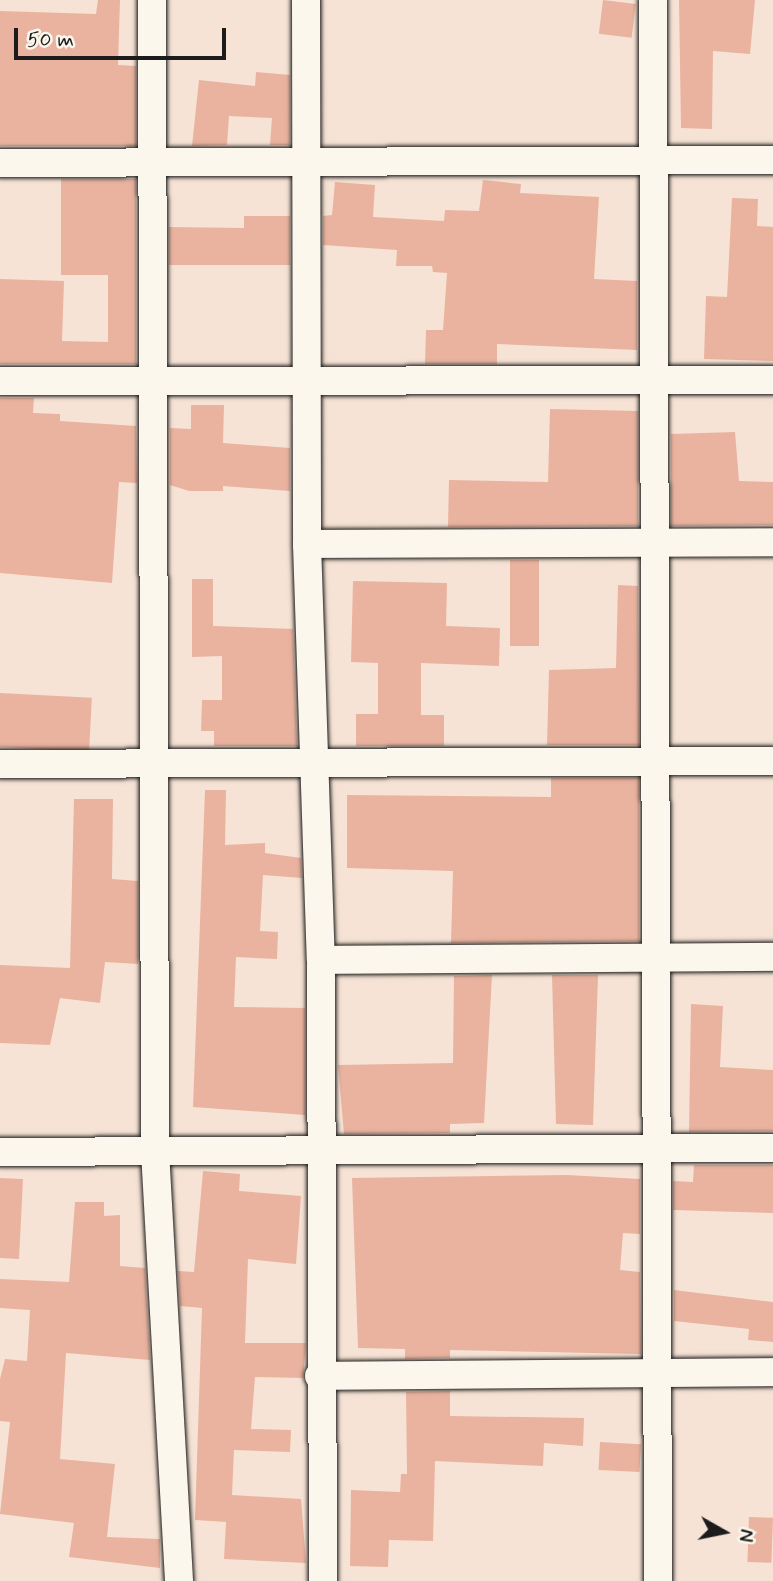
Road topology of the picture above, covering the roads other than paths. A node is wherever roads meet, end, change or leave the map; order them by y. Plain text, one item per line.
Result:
1 (152, 0) edge
2 (306, 0) edge
3 (653, 0) edge
4 (654, 160) junction
5 (773, 160) edge
6 (306, 162) junction
7 (0, 163) edge
8 (153, 163) junction
9 (654, 380) junction
10 (773, 380) edge
11 (153, 381) junction
12 (307, 381) junction
13 (0, 382) edge
14 (773, 542) edge
15 (655, 543) junction
16 (307, 544) junction
17 (656, 761) junction
18 (773, 761) edge
19 (316, 763) junction
20 (154, 764) junction
21 (0, 765) edge
22 (773, 957) edge
23 (656, 958) junction
24 (321, 960) junction
25 (773, 1148) edge
26 (321, 1149) junction
27 (657, 1149) junction
28 (155, 1151) junction
29 (0, 1152) edge
30 (657, 1372) junction
31 (773, 1372) edge
32 (319, 1376) junction
33 (179, 1581) edge
34 (323, 1581) edge
35 (658, 1581) edge

1 - 8 street
2 - 6 street
3 - 4 street
4 - 5 street
4 - 6 street
4 - 9 street
6 - 8 street
6 - 12 street
7 - 8 street
8 - 11 street
9 - 10 street
9 - 12 street
9 - 15 street
11 - 12 street
11 - 13 street
11 - 20 street
12 - 16 street
14 - 15 street
15 - 16 street
15 - 17 street
16 - 19 street
17 - 18 street
17 - 19 street
17 - 23 street
19 - 20 street
19 - 24 street
20 - 21 street
20 - 28 street
22 - 23 street
23 - 24 street
23 - 27 street
24 - 26 street
25 - 27 street
26 - 27 street
26 - 28 street
26 - 32 street
27 - 30 street
28 - 29 street
28 - 33 street
30 - 31 street
30 - 32 street
30 - 35 street
32 - 34 street

